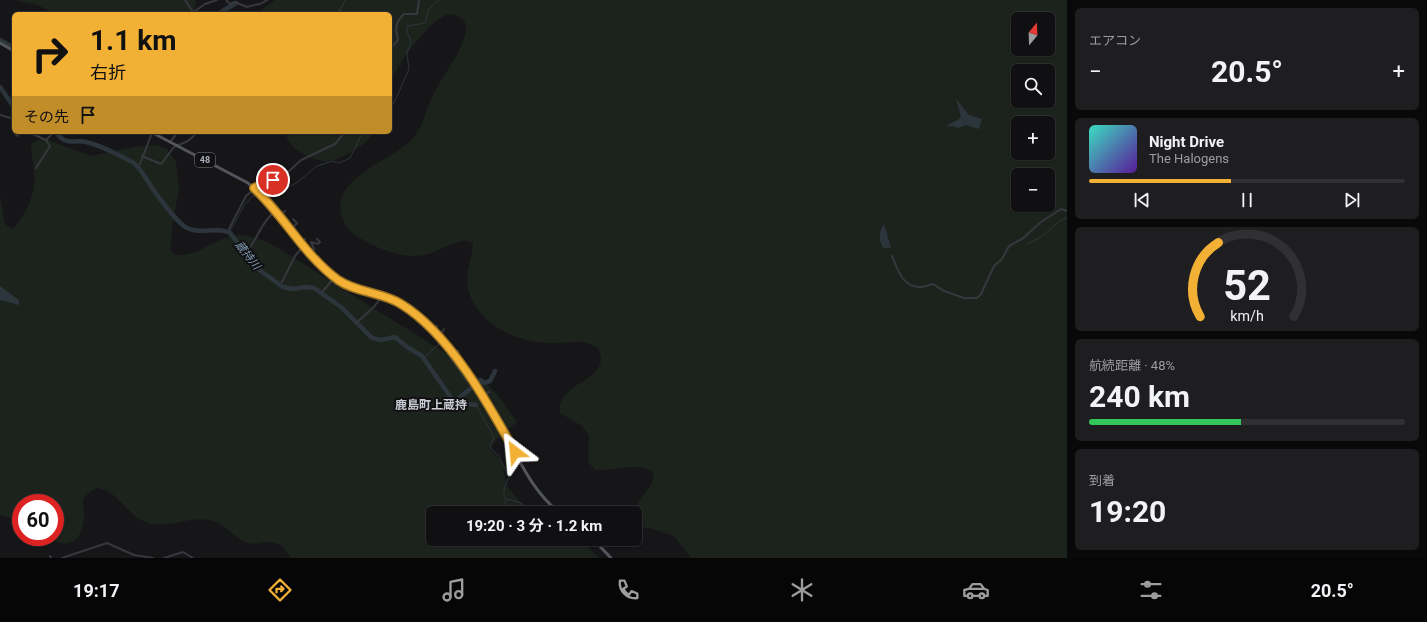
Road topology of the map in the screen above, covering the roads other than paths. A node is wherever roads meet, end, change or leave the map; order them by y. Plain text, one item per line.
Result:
1 (185, 0) edge
2 (217, 0) edge
3 (226, 0) edge
4 (267, 0) edge
5 (419, 0) edge
6 (191, 12) edge
7 (193, 12) edge
8 (0, 43) edge
9 (392, 47) edge
10 (12, 50) edge
11 (0, 115) edge
12 (12, 118) edge
13 (15, 134) edge
14 (32, 134) edge
15 (52, 134) edge
16 (151, 134) edge
17 (155, 134) edge
18 (159, 134) edge
19 (174, 134) edge
20 (196, 134) edge
21 (343, 134) edge
22 (18, 136) dead end
23 (160, 137) junction
24 (46, 140) junction
25 (170, 142) junction
26 (177, 146) junction
27 (142, 156) junction
28 (140, 164) dead end
29 (36, 168) dead end
30 (254, 188) junction
31 (285, 211) dead end
32 (1067, 211) edge
33 (274, 212) junction
34 (278, 216) junction
35 (293, 219) dead end
36 (229, 229) dead end
37 (290, 231) junction
38 (305, 239) dead end
39 (317, 239) dead end
40 (299, 242) junction
41 (303, 248) junction
42 (242, 256) dead end
43 (310, 256) junction
44 (892, 256) dead end
45 (334, 277) junction
46 (282, 282) dead end
47 (323, 291) dead end
48 (382, 296) junction
49 (356, 323) dead end
50 (437, 326) dead end
51 (444, 329) dead end
52 (434, 331) junction
53 (439, 336) junction
54 (470, 378) junction
55 (478, 392) junction
56 (489, 392) dead end
57 (481, 396) junction
58 (552, 506) edge
59 (600, 546) edge
60 (62, 558) edge
61 (154, 558) edge
62 (164, 558) edge
63 (193, 558) edge
64 (611, 558) edge

1 - 6 street
2 - 7 street
3 - 4 street
5 - 9 street
8 - 10 main road
11 - 12 street
13 - 22 street
14 - 24 street
15 - 24 street
16 - 27 street
17 - 23 main road, 48
18 - 23 street
19 - 25 street
20 - 26 street
21 - 30 street
23 - 25 main road, 48
24 - 29 street
25 - 26 main road, 48
26 - 27 street
26 - 30 main road, 48
27 - 28 street
30 - 33 main road, 48
30 - 36 street
31 - 34 street
32 - 44 street
33 - 34 main road, 48
33 - 42 street
34 - 37 main road, 48
35 - 37 street
37 - 40 main road, 48
38 - 40 street
39 - 43 street
40 - 41 main road, 48
41 - 43 main road, 48
41 - 46 street
43 - 45 main road, 48
45 - 47 street
45 - 48 main road, 48
48 - 49 street
48 - 52 main road, 48
50 - 52 street
51 - 53 street
52 - 53 main road, 48
53 - 54 main road, 48
54 - 55 main road, 48
54 - 55 street
55 - 57 main road, 48
56 - 57 street
57 - 58 main road, 48
59 - 64 main road
60 - 61 street
62 - 63 street

